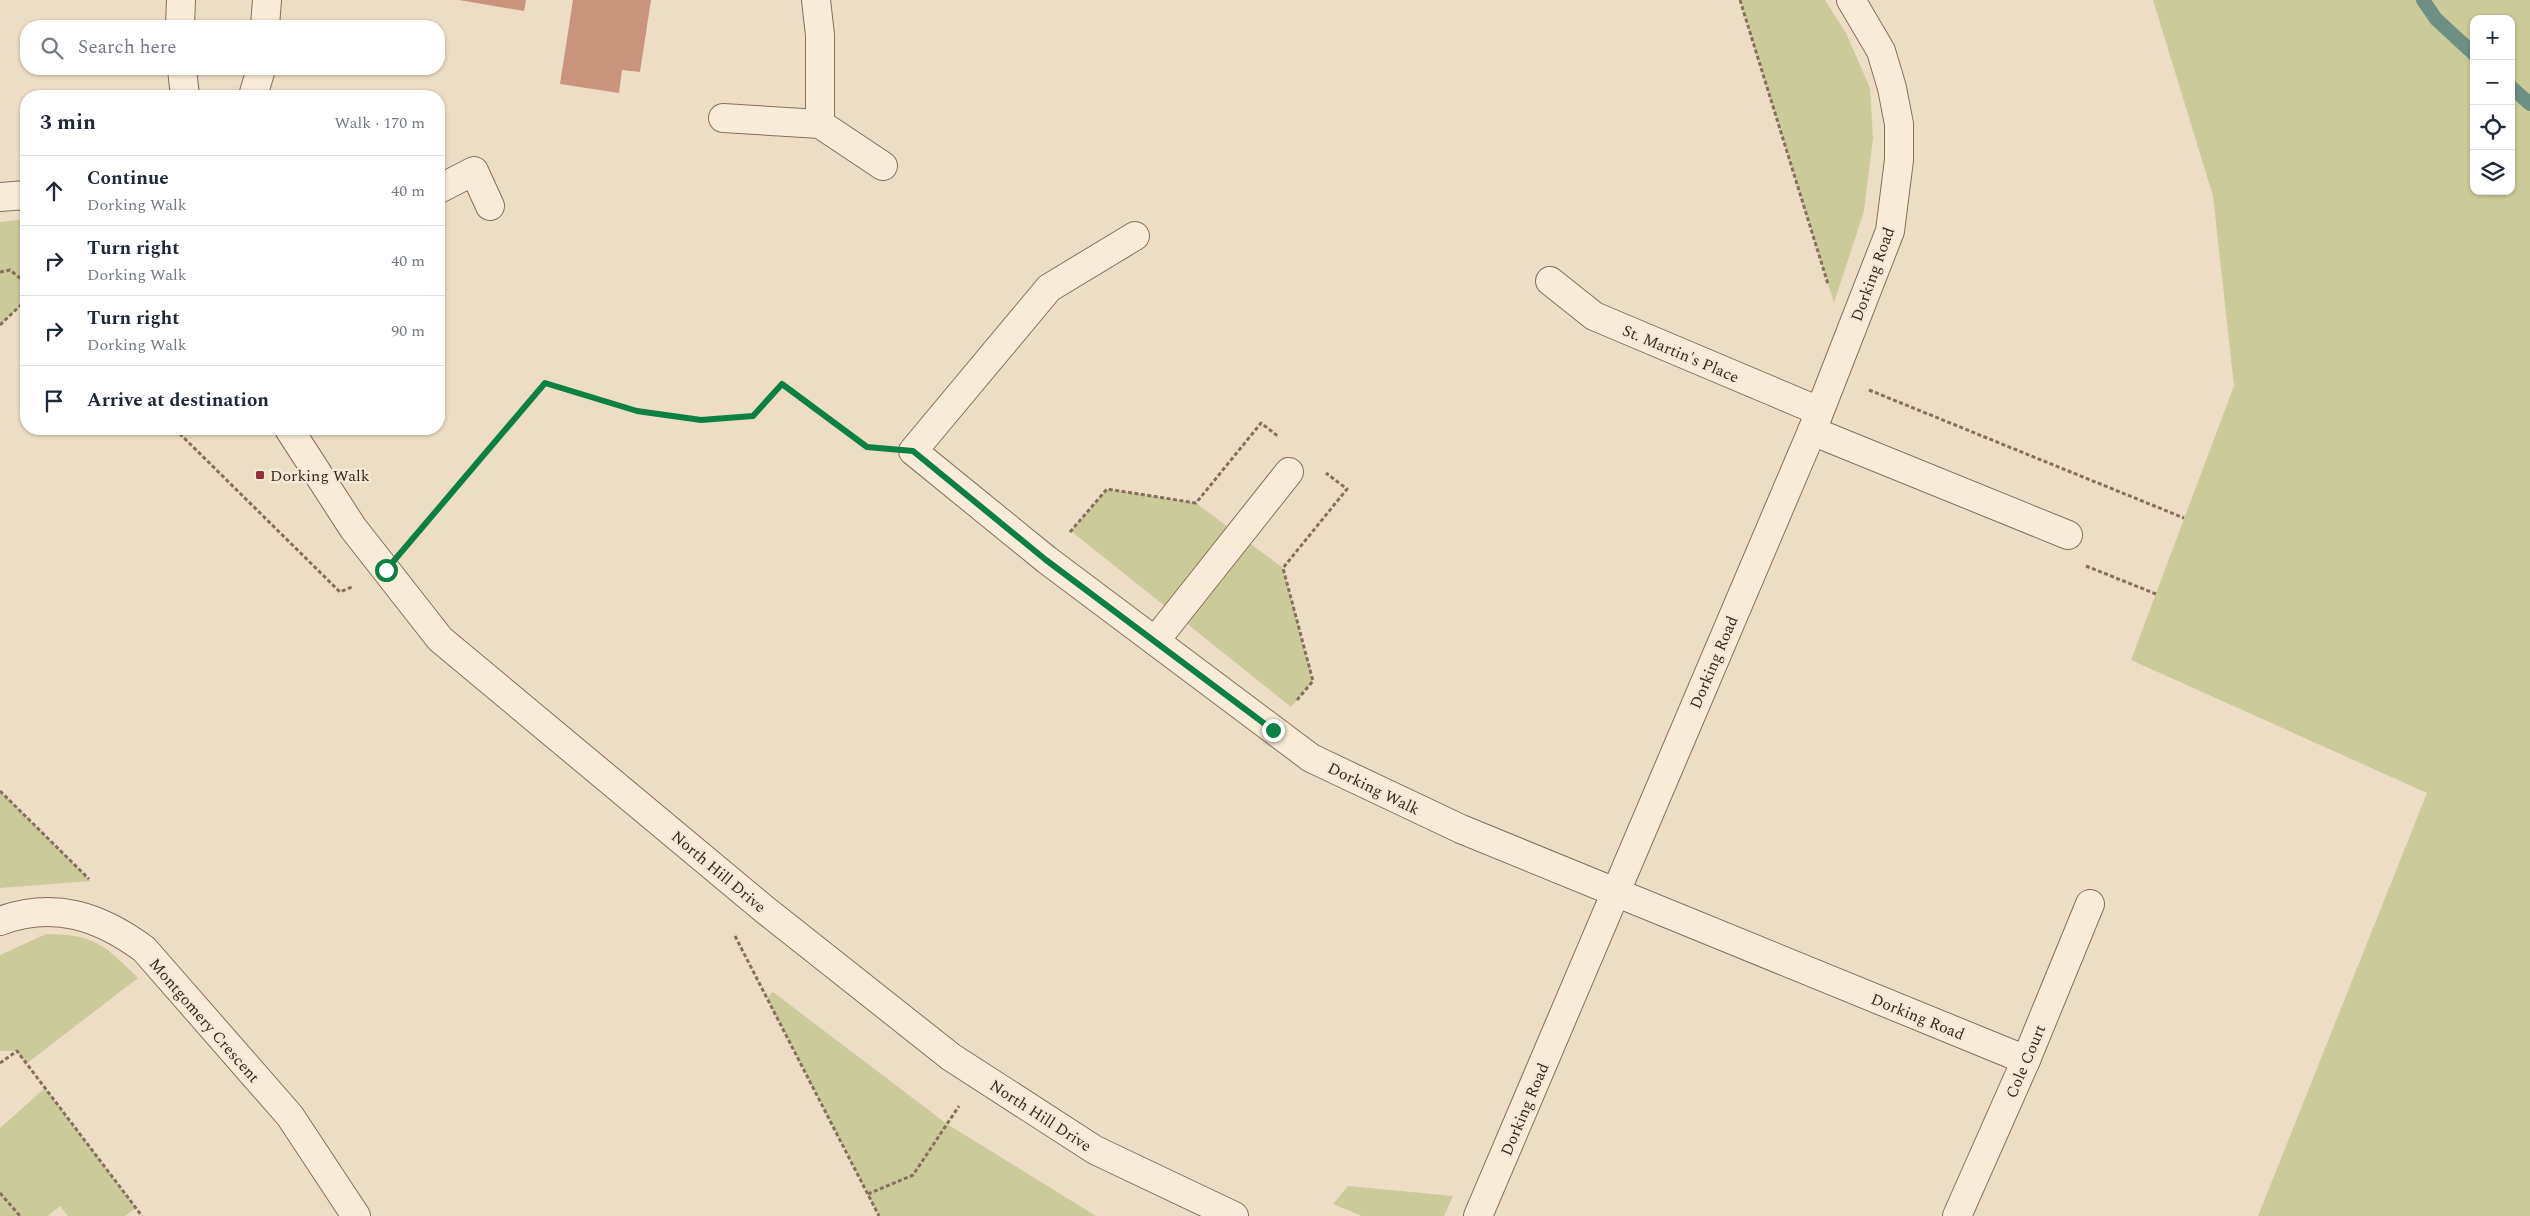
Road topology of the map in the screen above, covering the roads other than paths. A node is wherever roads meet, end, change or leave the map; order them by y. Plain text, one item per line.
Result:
1 (181, 0) edge
2 (266, 0) edge
3 (816, 0) edge
4 (1851, 0) edge
5 (180, 20) edge
6 (265, 20) edge
7 (183, 75) edge
8 (259, 75) edge
9 (184, 90) edge
10 (255, 90) edge
11 (723, 118) dead end
12 (820, 124) junction
13 (882, 166) dead end
14 (445, 185) edge
15 (20, 195) edge
16 (0, 197) edge
17 (490, 206) dead end
18 (1135, 236) dead end
19 (1550, 281) dead end
20 (1816, 421) junction
21 (292, 435) edge
22 (1289, 472) dead end
23 (2068, 535) dead end
24 (1155, 641) junction
25 (1616, 892) junction
26 (2090, 904) dead end
27 (0, 922) edge
28 (2026, 1060) junction
29 (356, 1216) edge
30 (1234, 1216) edge
31 (1478, 1216) edge
32 (1957, 1216) edge

1 - 5 street
2 - 6 street
3 - 12 street
4 - 20 street, Dorking Road
7 - 9 street
8 - 10 street
11 - 12 street
12 - 13 street
14 - 17 street
15 - 16 street
18 - 24 street, Dorking Walk
19 - 20 street, St. Martin's Place
20 - 23 street
20 - 25 street, Dorking Road
21 - 30 street, North Hill Drive
22 - 24 street
24 - 25 street, Dorking Walk
25 - 28 street, Dorking Road
25 - 31 street, Dorking Road
26 - 28 street, Cole Court
27 - 29 street, Montgomery Crescent
28 - 32 street, Cole Court

